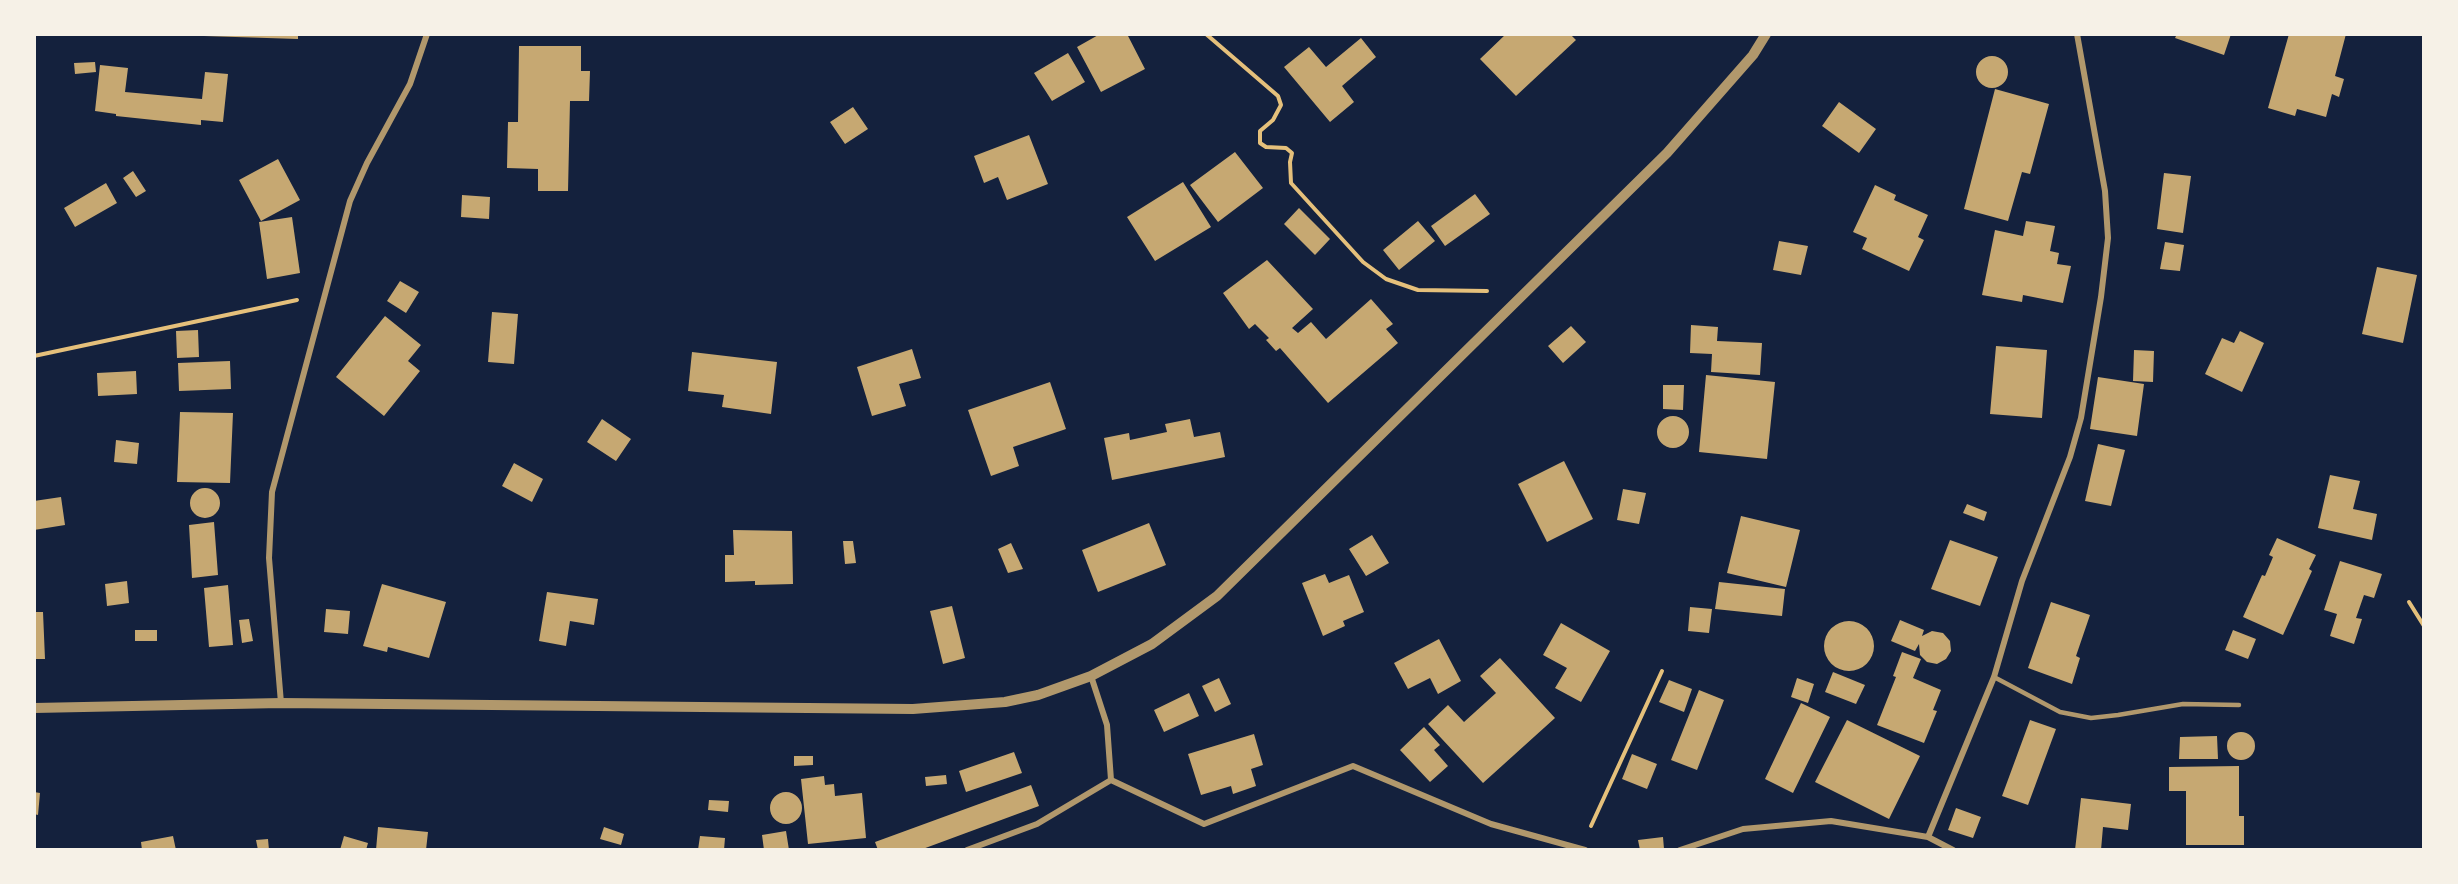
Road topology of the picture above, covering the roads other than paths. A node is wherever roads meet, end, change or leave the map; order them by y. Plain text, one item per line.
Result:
1 (427, 34) edge
2 (1766, 34) edge
3 (2077, 34) edge
4 (1091, 676) junction
5 (1994, 677) junction
6 (281, 703) junction
7 (2240, 705) dead end
8 (34, 708) edge
9 (1111, 780) junction
10 (1928, 837) junction
11 (966, 849) edge
12 (1582, 849) edge
13 (1680, 849) edge
14 (1953, 849) edge

1 - 6 street
2 - 4 street
3 - 5 street
4 - 6 street
4 - 9 street
5 - 7 lane
5 - 10 street
6 - 8 street
9 - 11 street
9 - 12 street
10 - 13 street
10 - 14 street

